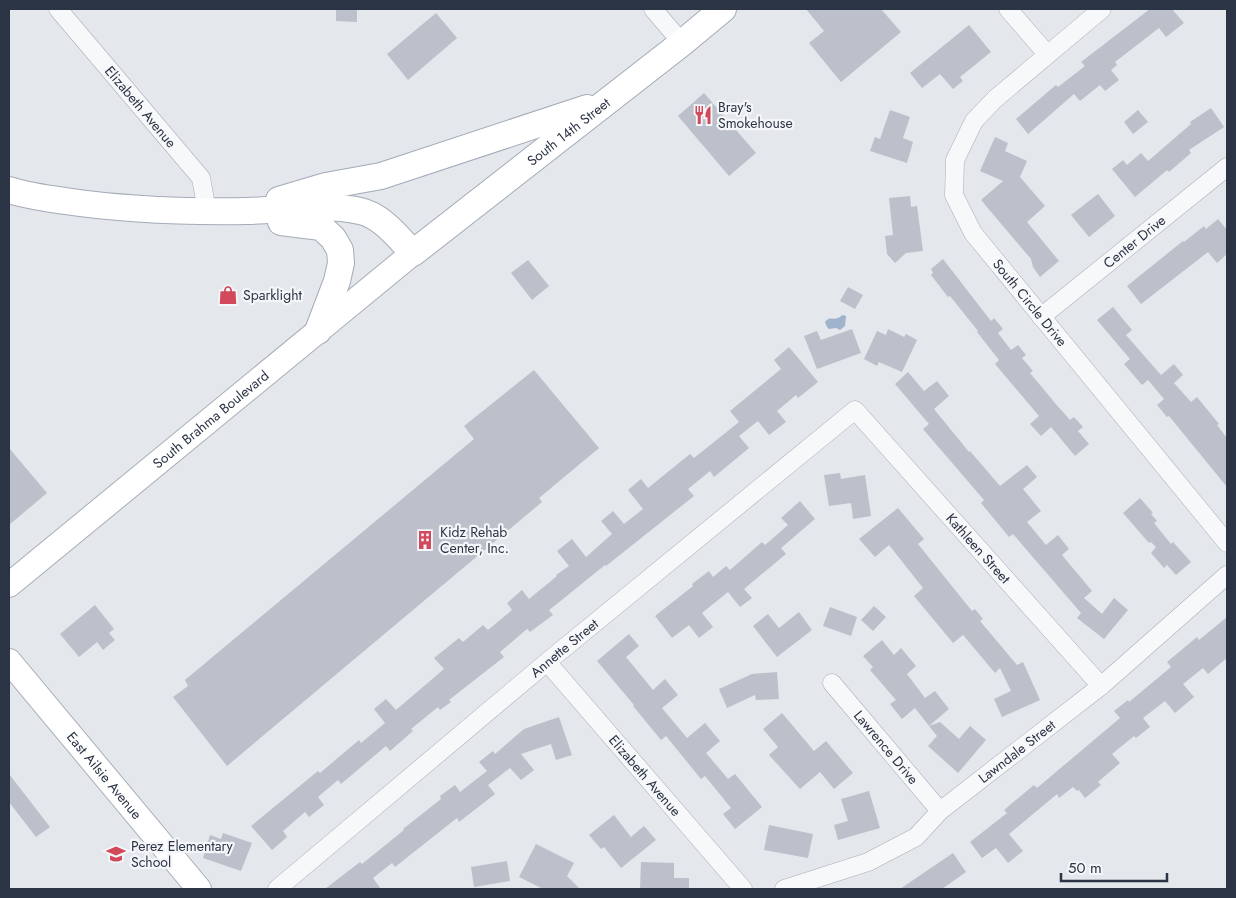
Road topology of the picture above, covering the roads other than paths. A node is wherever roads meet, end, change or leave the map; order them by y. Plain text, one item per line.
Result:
1 (58, 9) edge
2 (653, 9) edge
3 (723, 9) edge
4 (1008, 9) edge
5 (1102, 9) edge
6 (682, 43) junction
7 (1048, 54) junction
8 (607, 101) junction
9 (1227, 167) edge
10 (9, 190) edge
11 (207, 211) junction
12 (245, 211) junction
13 (413, 253) junction
14 (1042, 317) junction
15 (318, 331) junction
16 (855, 410) joint
17 (1227, 542) edge
18 (1227, 575) edge
19 (9, 585) edge
20 (9, 661) edge
21 (548, 662) junction
22 (832, 683) dead end
23 (1101, 686) junction
24 (940, 811) junction
25 (199, 889) edge
26 (277, 889) edge
27 (743, 889) edge
28 (784, 889) edge

1 - 11 street, Elizabeth Avenue
2 - 6 street
3 - 6 main road, South 14th Street
4 - 7 street
5 - 7 street, South Circle Drive
6 - 8 main road, South 14th Street
7 - 14 street, South Circle Drive
8 - 12 main road
8 - 13 main road, South 14th Street
9 - 14 street, Center Drive
10 - 11 main road
11 - 12 main road
12 - 13 main road
12 - 15 main road
13 - 15 main road, South Brahma Boulevard
14 - 17 street, South Circle Drive
15 - 19 main road, South Brahma Boulevard
16 - 21 street, Annette Street
16 - 23 street, Kathleen Street
18 - 23 street, Lawndale Street
20 - 25 main road, East Ailsie Avenue
21 - 26 street, Annette Street
21 - 27 street, Elizabeth Avenue
22 - 24 street, Lawrence Drive
23 - 24 street, Lawndale Street
24 - 28 street, Lawndale Street

